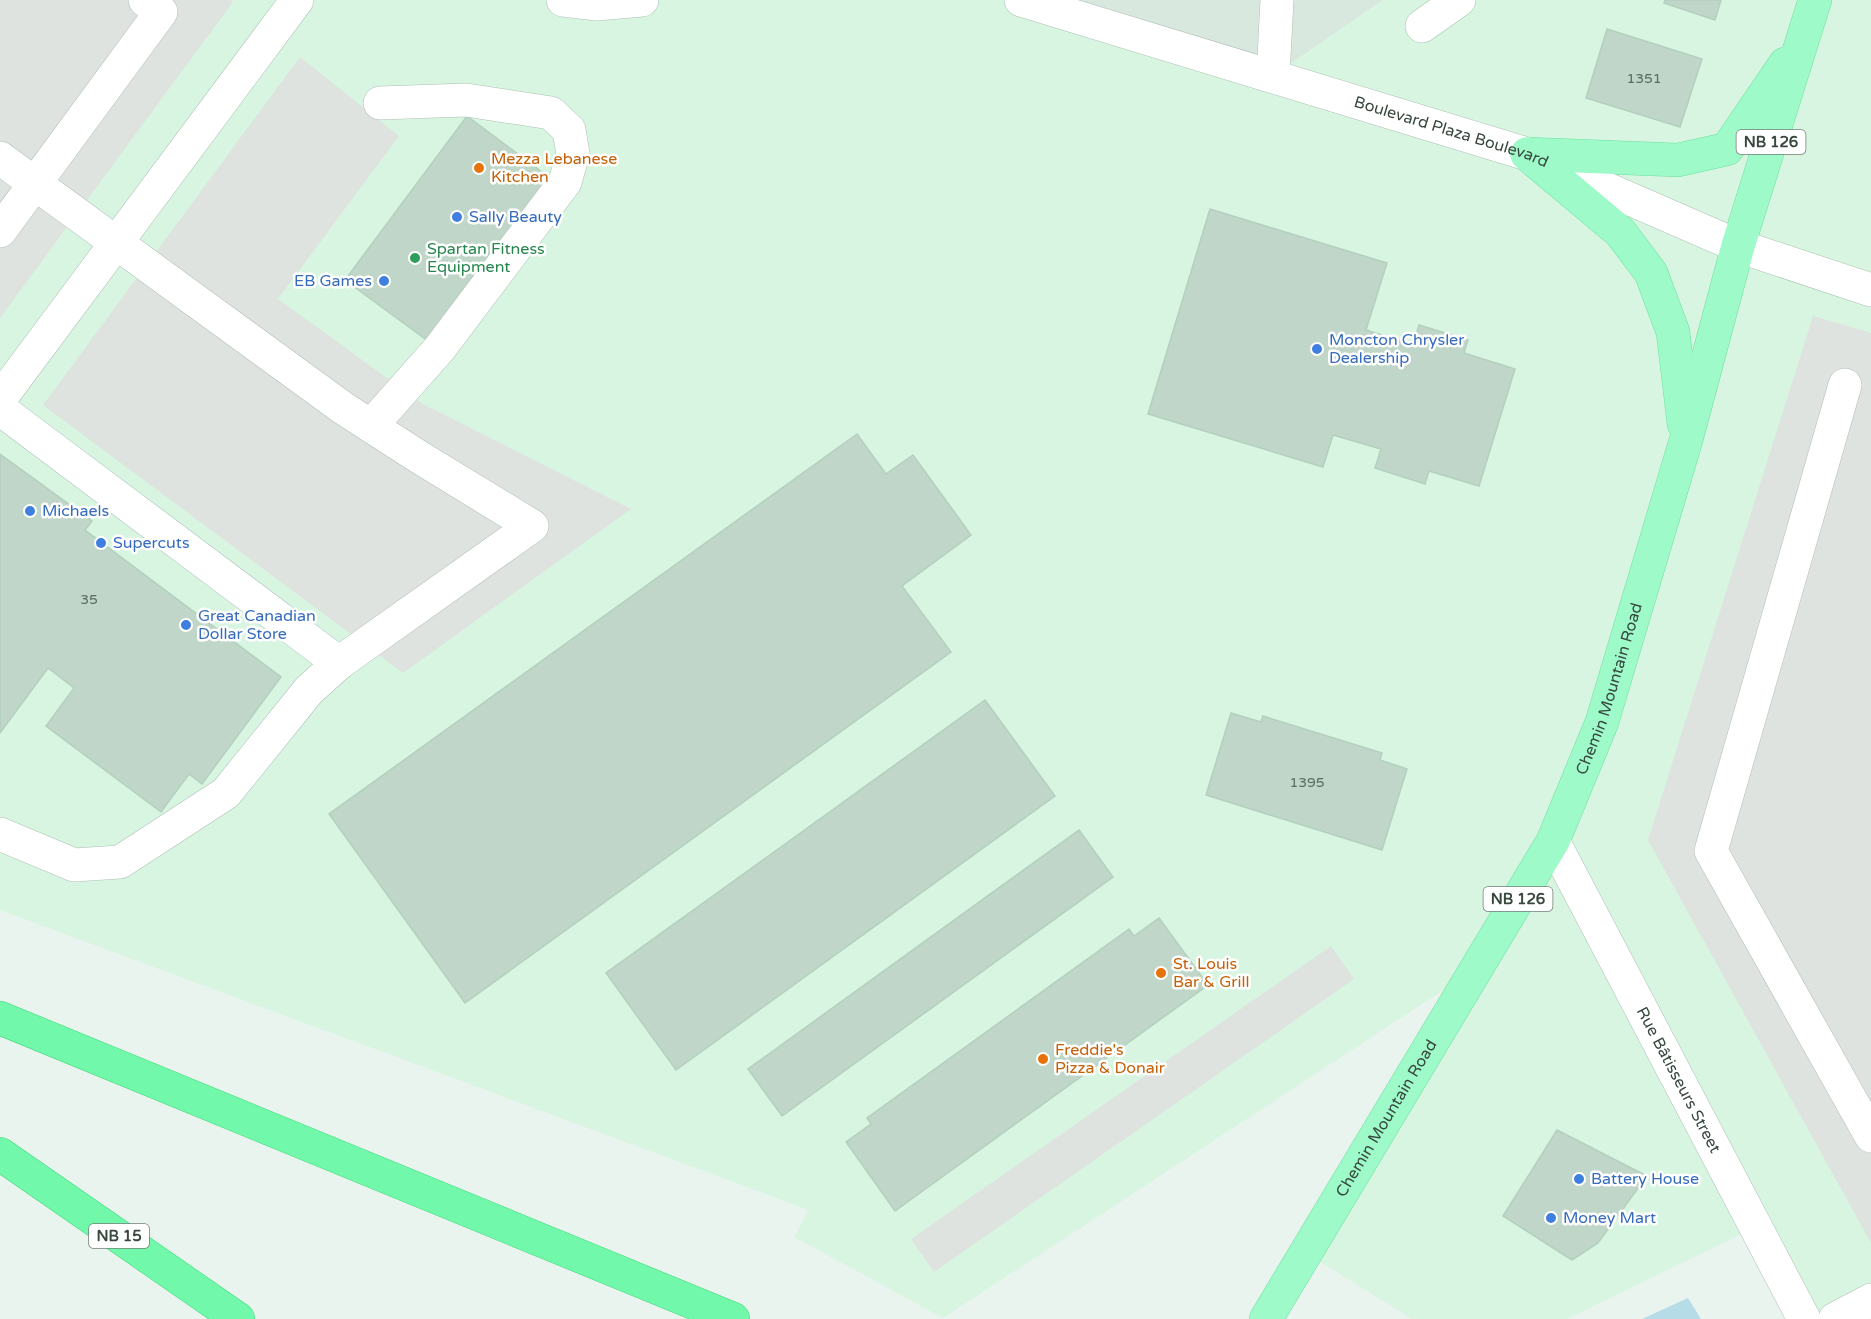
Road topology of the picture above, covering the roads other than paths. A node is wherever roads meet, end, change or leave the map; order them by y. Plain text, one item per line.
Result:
1 (145, 0) edge
2 (297, 0) edge
3 (563, 0) edge
4 (642, 0) edge
5 (1022, 0) edge
6 (1277, 0) edge
7 (1459, 0) edge
8 (1815, 0) edge
9 (1061, 6) edge
10 (1422, 26) dead end
11 (1804, 37) junction
12 (1273, 76) junction
13 (380, 103) dead end
14 (1527, 154) junction
15 (0, 158) edge
16 (35, 184) junction
17 (0, 231) edge
18 (115, 243) junction
19 (1738, 246) junction
20 (1871, 290) edge
21 (1845, 385) dead end
22 (0, 399) edge
23 (0, 409) edge
24 (371, 426) junction
25 (1686, 440) junction
26 (339, 663) junction
27 (0, 834) edge
28 (1553, 841) junction
29 (0, 1018) edge
30 (1871, 1136) edge
31 (0, 1154) edge
32 (1871, 1300) edge
33 (238, 1319) edge
34 (733, 1319) edge
35 (1266, 1319) edge
36 (1804, 1319) edge
37 (1835, 1319) edge

1 - 16 street
2 - 18 street
3 - 4 street
5 - 9 street, Boulevard Plaza Boulevard
6 - 12 street
7 - 10 street
8 - 11 main road, Chemin Mountain Road / NB 126
9 - 12 street, Boulevard Plaza Boulevard
11 - 14 main road
11 - 19 main road, Chemin Mountain Road / NB 126
12 - 14 street, Boulevard Plaza Boulevard
13 - 24 street
14 - 19 street, Boulevard Plaza Boulevard
14 - 25 main road
15 - 16 street
16 - 17 street
16 - 18 street
18 - 22 street
18 - 24 street
19 - 20 street, Boulevard Plaza Boulevard
19 - 25 main road, Chemin Mountain Road / NB 126
21 - 30 street
23 - 26 street
24 - 26 street
25 - 28 main road, Chemin Mountain Road / NB 126
26 - 27 street
28 - 35 main road, Chemin Mountain Road / NB 126
28 - 36 street, Rue Bâtisseurs Street
29 - 34 highway
31 - 33 highway, NB 15
32 - 37 street

